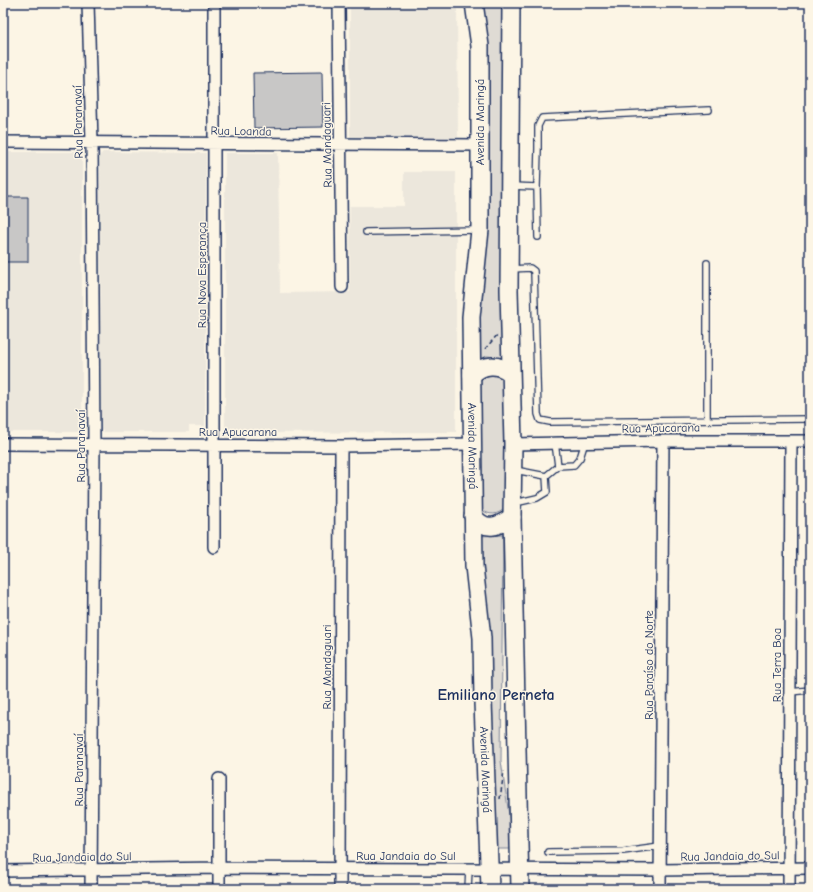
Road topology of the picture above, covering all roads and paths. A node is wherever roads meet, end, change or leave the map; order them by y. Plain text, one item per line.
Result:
1 (88, 3) edge
2 (214, 3) edge
3 (339, 3) edge
4 (474, 3) edge
5 (511, 3) edge
6 (709, 110) dead end
7 (3, 142) edge
8 (92, 142) junction
9 (215, 144) junction
10 (340, 145) junction
11 (480, 145) junction
12 (510, 186) junction
13 (537, 187) junction
14 (480, 230) junction
15 (366, 232) dead end
16 (538, 237) dead end
17 (707, 263) dead end
18 (509, 269) junction
19 (342, 287) dead end
20 (510, 373) junction
21 (472, 375) junction
22 (810, 419) edge
23 (707, 420) junction
24 (663, 441) junction
25 (791, 441) junction
26 (810, 441) edge
27 (585, 442) junction
28 (555, 443) junction
29 (3, 444) edge
30 (472, 444) junction
31 (513, 444) junction
32 (94, 445) junction
33 (214, 445) junction
34 (341, 446) junction
35 (558, 466) junction
36 (512, 469) junction
37 (546, 476) junction
38 (512, 510) junction
39 (473, 516) junction
40 (214, 546) dead end
41 (810, 690) edge
42 (790, 692) junction
43 (219, 779) dead end
44 (660, 846) junction
45 (548, 852) dead end
46 (219, 868) junction
47 (789, 868) junction
48 (810, 868) edge
49 (340, 869) junction
50 (469, 869) junction
51 (490, 869) junction
52 (520, 869) junction
53 (91, 870) junction
54 (660, 870) junction
55 (3, 871) edge
56 (91, 889) edge
57 (219, 889) edge
58 (340, 889) edge
59 (468, 889) edge
60 (490, 889) edge
61 (520, 889) edge
62 (660, 889) edge
63 (789, 889) edge

1 - 8 street, Rua Paranavaí
2 - 9 street, Rua Nova Esperança
3 - 10 street, Rua Mandaguari
4 - 11 main road, Avenida Maringá
5 - 12 main road
6 - 13 lane
7 - 8 street, Rua Loanda
8 - 9 street, Rua Loanda
8 - 32 street, Rua Paranavaí
9 - 10 street, Rua Loanda
9 - 33 street, Rua Nova Esperança
10 - 11 street, Rua Loanda
10 - 19 street, Rua Mandaguari
11 - 14 main road, Avenida Maringá
12 - 13 lane
12 - 18 main road
13 - 16 lane
14 - 15 lane
14 - 21 main road, Avenida Maringá
17 - 23 lane
18 - 20 main road
18 - 23 lane
20 - 21 main road
20 - 31 main road
21 - 30 main road, Avenida Maringá
22 - 23 lane
24 - 25 street, Rua Apucarana
24 - 27 street, Rua Apucarana
24 - 44 street, Rua Paraíso do Norte
25 - 26 street, Rua Apucarana
25 - 42 street, Rua Terra Boa
27 - 28 street, Rua Apucarana
27 - 35 lane
28 - 31 street, Rua Apucarana
28 - 35 lane
29 - 32 street, Rua Apucarana
30 - 34 street, Rua Apucarana
30 - 39 main road, Avenida Maringá
31 - 36 main road
32 - 33 street, Rua Apucarana
32 - 53 street, Rua Paranavaí
33 - 34 street, Rua Apucarana
33 - 40 street, Rua Nova Esperança
34 - 49 street, Rua Mandaguari
35 - 37 lane
36 - 37 lane
36 - 38 main road
37 - 38 lane
38 - 39 main road
38 - 52 main road
39 - 51 main road, Avenida Maringá
41 - 42 lane
42 - 47 street, Rua Terra Boa
43 - 46 street
44 - 45 lane
44 - 54 street, Rua Paraíso do Norte
46 - 49 street, Rua Jandaia do Sul
46 - 53 street, Rua Jandaia do Sul
46 - 57 street
47 - 48 street, Rua Jandaia do Sul
47 - 54 street, Rua Jandaia do Sul
47 - 63 street, Rua Terra Boa
49 - 50 street, Rua Jandaia do Sul
49 - 58 street, Rua Mandaguari
50 - 51 street, Rua Jandaia do Sul
50 - 59 lane
51 - 52 street, Rua Jandaia do Sul
51 - 60 main road, Avenida Maringá
52 - 54 street, Rua Jandaia do Sul
52 - 61 main road
53 - 55 street, Rua Jandaia do Sul
53 - 56 street, Rua Paranavaí
54 - 62 street, Rua Paraíso do Norte

